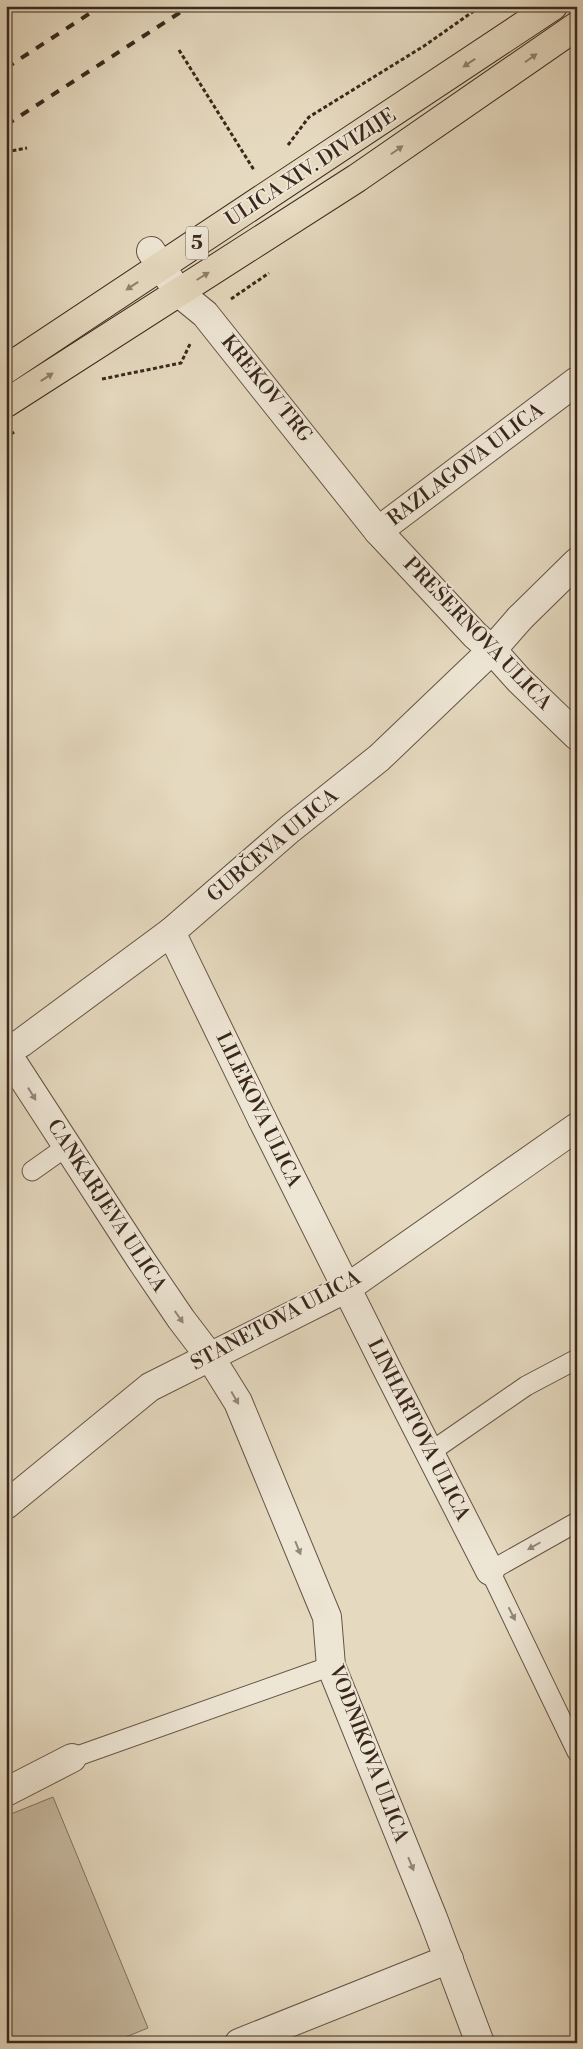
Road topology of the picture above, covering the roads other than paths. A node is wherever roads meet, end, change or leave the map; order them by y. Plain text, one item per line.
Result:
1 (553, 6) edge
2 (577, 26) edge
3 (156, 258) junction
4 (178, 292) junction
5 (12, 366) edge
6 (577, 380) edge
7 (6, 403) edge
8 (378, 531) junction
9 (577, 562) edge
10 (492, 650) junction
11 (577, 736) edge
12 (171, 932) junction
13 (6, 1052) edge
14 (577, 1127) edge
15 (66, 1147) junction
16 (32, 1171) dead end
17 (347, 1288) junction
18 (210, 1357) junction
19 (577, 1359) edge
20 (429, 1453) junction
21 (6, 1505) edge
22 (577, 1522) edge
23 (490, 1571) junction
24 (331, 1666) junction
25 (577, 1752) edge
26 (72, 1758) joint
27 (6, 1792) edge
28 (449, 1959) junction
29 (239, 2043) edge
30 (480, 2043) edge

1 -> 3 main road, ULICA XIV. DIVIZIJE / 5
4 -> 2 main road, ULICA XIV. DIVIZIJE / 5
3 - 4 street, KREKOV TRG
3 -> 5 main road, ULICA XIV. DIVIZIJE / 5
7 -> 4 main road, ULICA XIV. DIVIZIJE / 5
4 - 8 street, KREKOV TRG
6 - 8 street, RAZLAGOVA ULICA
8 - 10 street, PREŠERNOVA ULICA
9 - 10 street, GUBČEVA ULICA
10 - 11 street, PREŠERNOVA ULICA
10 - 12 street, GUBČEVA ULICA
12 - 13 street, GUBČEVA ULICA
12 - 17 street, LILEKOVA ULICA
13 -> 15 street, CANKARJEVA ULICA
14 - 17 street, STANETOVA ULICA
15 - 16 lane
15 -> 18 street, CANKARJEVA ULICA
17 - 18 street, STANETOVA ULICA
17 - 20 street, LINHARTOVA ULICA
18 - 21 street, STANETOVA ULICA
18 -> 24 street, VODNIKOVA ULICA
19 - 20 lane
20 - 23 street, LINHARTOVA ULICA
22 -> 23 lane
23 -> 25 lane, LINHARTOVA ULICA
24 - 26 lane
24 -> 28 street, VODNIKOVA ULICA
26 - 27 street
28 - 29 street
28 - 30 street, VODNIKOVA ULICA

